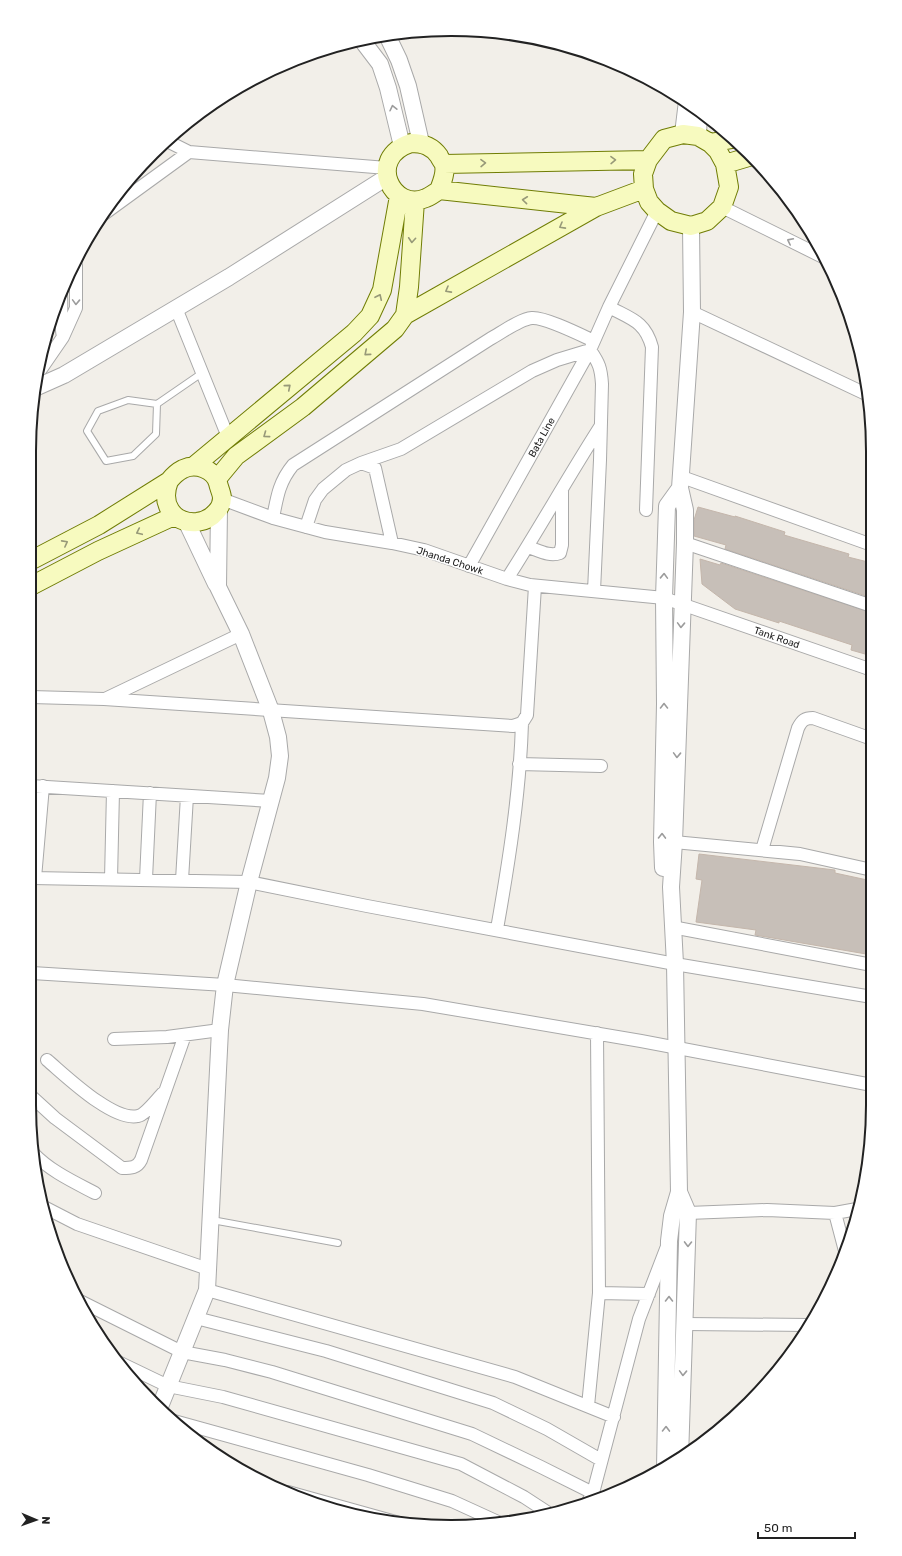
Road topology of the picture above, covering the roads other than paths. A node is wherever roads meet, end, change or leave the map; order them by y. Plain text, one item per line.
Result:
1 (391, 41) edge
2 (366, 45) edge
3 (690, 112) edge
4 (699, 118) edge
5 (697, 138) junction
6 (724, 138) edge
7 (421, 143) junction
8 (172, 144) edge
9 (402, 146) junction
10 (189, 152) junction
11 (744, 158) edge
12 (648, 160) junction
13 (444, 164) junction
14 (725, 164) junction
15 (387, 172) junction
16 (644, 189) junction
17 (439, 190) junction
18 (407, 198) junction
19 (119, 203) edge
20 (596, 207) junction
21 (722, 207) junction
22 (657, 211) junction
23 (691, 226) junction
24 (815, 253) edge
25 (76, 274) edge
26 (609, 307) junction
27 (62, 308) edge
28 (176, 308) junction
29 (692, 312) junction
30 (405, 315) junction
31 (63, 337) junction
32 (592, 346) junction
33 (46, 362) edge
34 (202, 373) junction
35 (42, 385) edge
36 (861, 392) edge
37 (157, 404) junction
38 (601, 426) junction
39 (228, 438) junction
40 (361, 463) junction
41 (194, 466) junction
42 (217, 479) junction
43 (169, 481) junction
44 (681, 483) junction
45 (562, 489) junction
46 (220, 504) junction
47 (646, 510) dead end
48 (273, 518) junction
49 (181, 519) junction
50 (306, 527) junction
51 (392, 543) junction
52 (685, 543) junction
53 (866, 543) edge
54 (528, 547) junction
55 (36, 558) edge
56 (469, 566) junction
57 (507, 579) junction
58 (36, 583) edge
59 (535, 586) junction
60 (218, 587) junction
61 (594, 591) junction
62 (664, 598) junction
63 (682, 604) junction
64 (866, 604) edge
65 (241, 634) junction
66 (866, 668) edge
67 (36, 697) edge
68 (104, 699) junction
69 (271, 711) junction
70 (522, 723) junction
71 (866, 737) edge
72 (520, 764) junction
73 (601, 766) dead end
74 (37, 786) edge
75 (113, 791) junction
76 (150, 794) junction
77 (187, 796) junction
78 (271, 801) junction
79 (36, 809) edge
80 (674, 842) junction
81 (762, 850) junction
82 (866, 869) edge
83 (36, 878) edge
84 (111, 879) junction
85 (146, 879) junction
86 (182, 880) junction
87 (249, 882) junction
88 (671, 887) junction
89 (672, 927) junction
90 (497, 929) junction
91 (675, 964) junction
92 (866, 964) edge
93 (36, 973) edge
94 (225, 985) junction
95 (866, 996) edge
96 (220, 1030) junction
97 (597, 1033) junction
98 (185, 1035) junction
99 (114, 1039) dead end
100 (676, 1048) junction
101 (47, 1060) dead end
102 (866, 1084) edge
103 (166, 1090) junction
104 (36, 1101) edge
105 (40, 1160) edge
106 (679, 1192) junction
107 (95, 1193) dead end
108 (50, 1210) edge
109 (853, 1210) edge
110 (835, 1213) junction
111 (688, 1214) junction
112 (210, 1220) junction
113 (669, 1241) junction
114 (843, 1242) edge
115 (338, 1243) dead end
116 (208, 1269) junction
117 (207, 1290) junction
118 (599, 1293) junction
119 (649, 1294) junction
120 (88, 1305) edge
121 (196, 1318) junction
122 (685, 1324) junction
123 (802, 1325) edge
124 (182, 1352) junction
125 (130, 1368) edge
126 (168, 1386) junction
127 (162, 1402) edge
128 (588, 1406) junction
129 (614, 1417) junction
130 (186, 1424) edge
131 (680, 1451) edge
132 (601, 1460) junction
133 (665, 1460) edge
134 (593, 1494) joint
135 (543, 1509) edge
136 (489, 1518) edge

1 - 7 street
9 -> 2 street
3 - 5 street
4 - 5 street
5 - 6 main road
5 - 12 main road
5 - 14 main road
7 - 9 main road
7 - 13 main road
8 - 10 street
9 - 15 main road
10 - 15 street
10 - 19 street
11 - 14 main road
13 -> 12 main road
12 - 16 main road
13 - 17 main road
14 - 21 main road
15 - 18 main road
15 - 28 street
16 - 20 main road
16 - 22 main road
17 - 18 main road
20 -> 17 main road
18 -> 30 main road
39 -> 18 main road
20 -> 30 main road
21 - 23 main road
24 -> 21 street
22 - 23 main road
22 - 26 street, Bata Line
23 - 29 street
25 -> 31 street
26 - 32 street, Bata Line
26 - 47 street
27 - 31 street
28 - 34 street
28 - 35 street
29 - 36 street
29 - 44 street
30 -> 42 main road
31 - 33 street
32 - 38 street
32 - 40 street
32 - 48 street
32 - 56 street, Bata Line
34 - 37 lane
34 - 39 street
37 - 37 lane
38 - 45 street
38 - 61 street
39 - 41 main road
40 - 50 street
40 - 51 street
41 - 42 main road
41 - 43 main road
42 - 46 main road
43 - 49 main road
55 -> 43 main road
44 - 52 street
44 - 53 street
62 -> 44 street
45 - 54 street
45 - 54 street
46 - 48 street, Jhanda Chowk
46 - 49 main road
46 - 60 street
48 - 50 street, Jhanda Chowk
49 -> 58 main road
49 - 60 street
50 - 51 street, Jhanda Chowk
51 - 56 street, Jhanda Chowk
52 - 63 street
52 - 64 street
54 - 57 street
56 - 57 street, Jhanda Chowk
57 - 59 street, Jhanda Chowk
59 - 61 street, Jhanda Chowk
59 - 70 street
60 - 65 street
61 - 62 street, Jhanda Chowk
62 - 63 street, Jhanda Chowk
88 -> 62 street
63 - 66 street, Tank Road
63 -> 80 street
65 - 68 street
65 - 69 street
67 - 68 street
68 - 69 street
69 - 70 street
69 - 78 street
70 - 72 street
71 - 81 street
72 - 73 street
72 - 90 street
74 - 75 street
74 - 79 street
75 - 76 street
75 - 84 street
76 - 77 street
76 - 85 street
77 - 78 street
77 - 86 street
78 - 87 street
80 - 81 street
80 - 88 street
81 - 82 street
83 - 84 street
84 - 85 street
85 - 86 street
86 - 87 street
87 - 90 street
87 - 94 street
88 - 89 street
89 - 91 street
89 - 92 street
90 - 91 street
91 - 95 street
91 - 100 street
93 - 94 street
94 - 96 street
94 - 97 street
96 - 98 street
96 - 112 street
97 - 100 street
97 - 118 street
98 - 99 street
98 - 103 street
100 - 102 street
100 - 106 street
101 - 103 street
103 - 104 street
105 - 107 street
106 - 111 street
106 - 113 street
108 - 116 street
109 - 110 street
110 - 111 street
110 - 114 street
111 -> 122 street
112 - 115 lane
112 - 116 street
113 - 119 street
133 -> 113 street
116 - 117 street
117 - 121 street
117 - 128 street
118 - 119 street
118 - 128 street
119 - 129 street
120 - 124 street
121 - 124 street
121 - 132 street
122 - 123 street
122 -> 131 street
124 - 126 street
124 - 134 street
125 - 126 street
126 - 127 street
126 - 135 street
128 - 129 street
129 - 132 street
130 - 136 street
132 - 134 street

